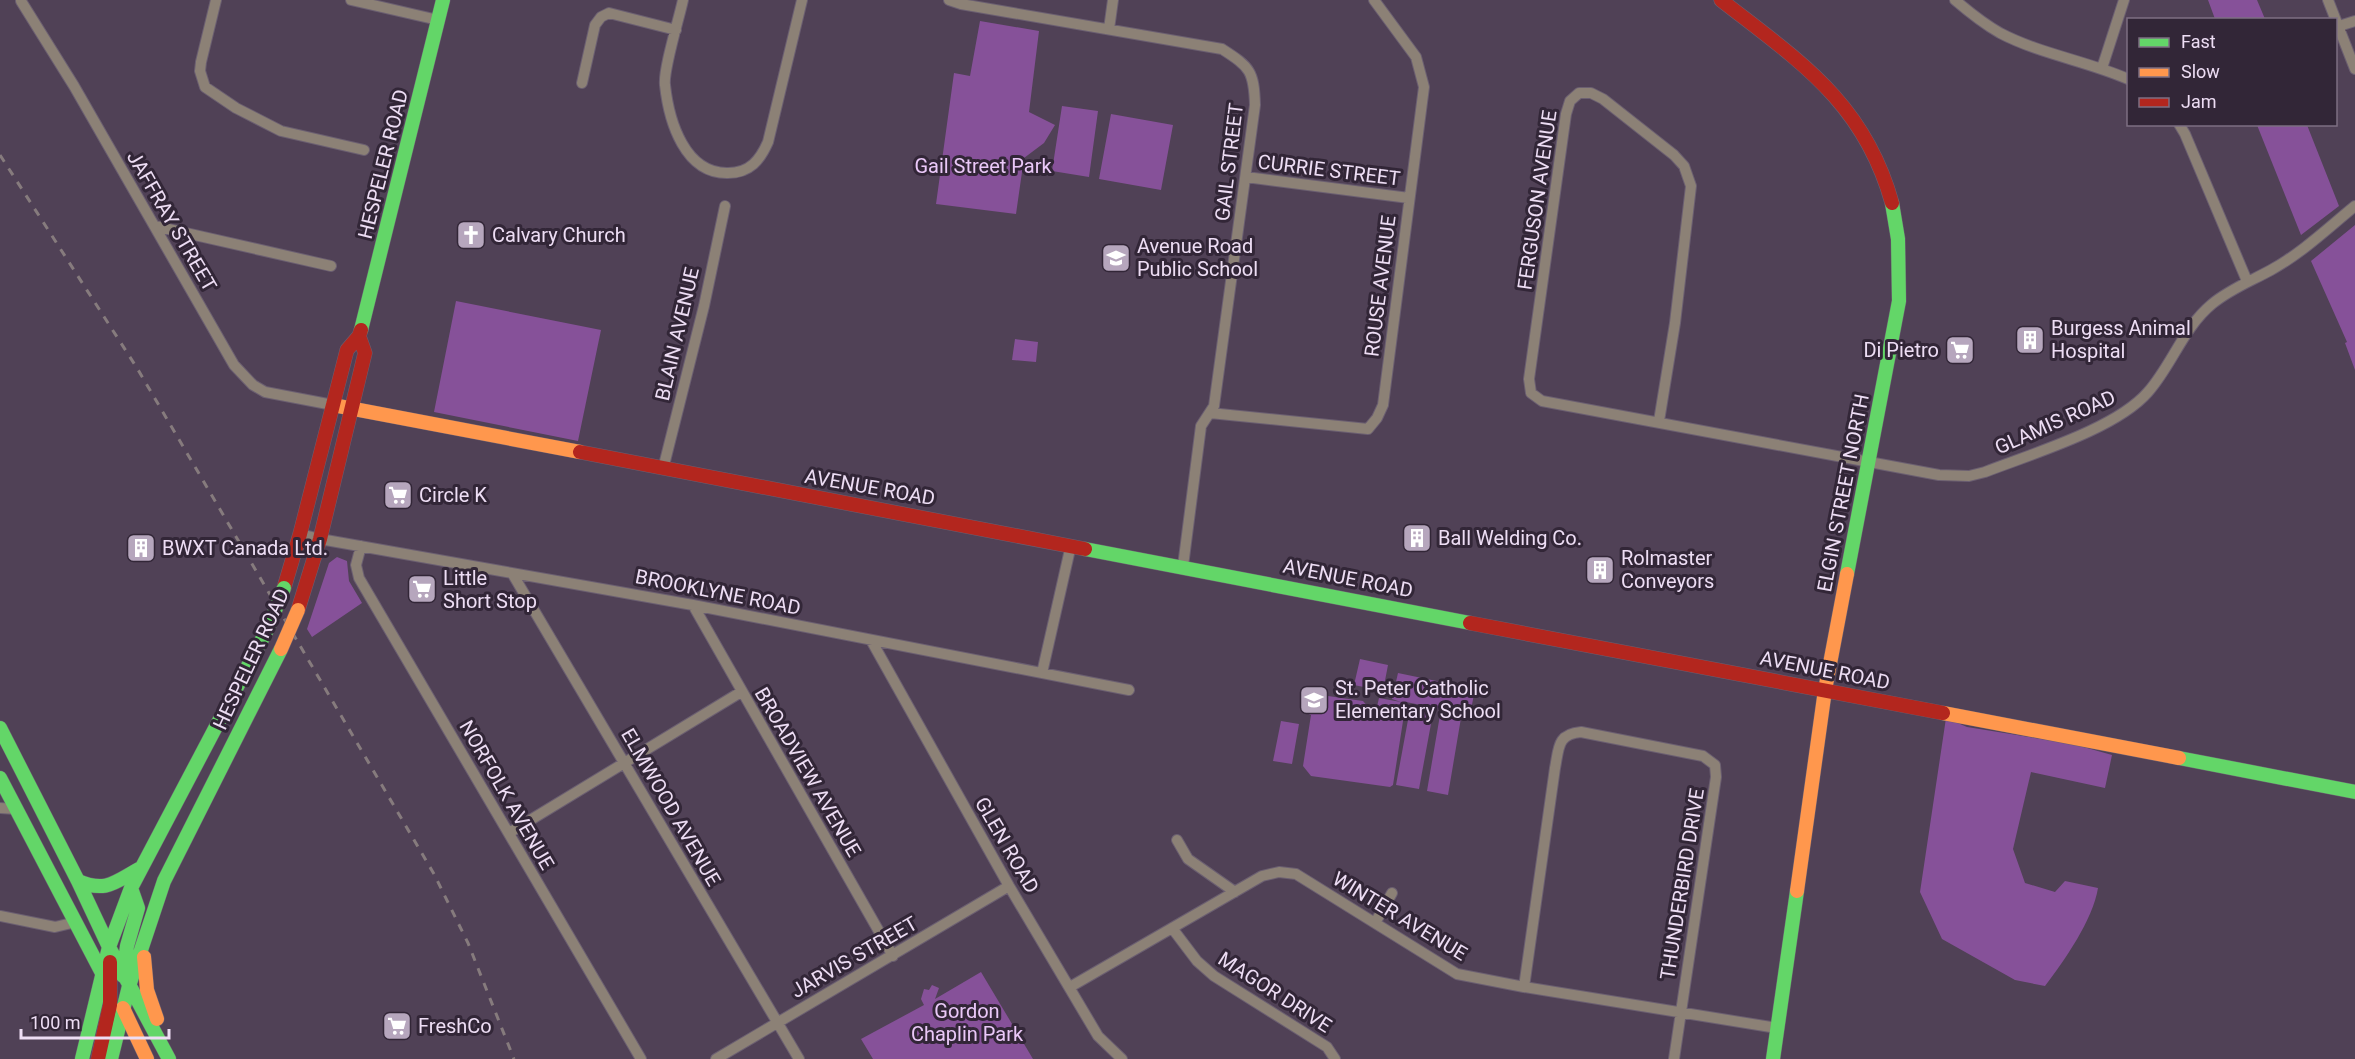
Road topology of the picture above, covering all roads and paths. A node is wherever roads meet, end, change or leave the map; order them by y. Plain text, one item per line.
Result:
1 (216, 0) edge
2 (351, 0) edge
3 (443, 0) edge
4 (682, 0) edge
5 (802, 0) edge
6 (948, 0) edge
7 (1113, 0) edge
8 (1374, 0) edge
9 (1721, 0) edge
10 (1955, 0) edge
11 (2124, 0) edge
12 (2328, 0) edge
13 (21, 1) edge
14 (962, 2) edge
15 (2336, 18) edge
16 (438, 20) junction
17 (2337, 21) edge
18 (2355, 21) edge
19 (2339, 26) junction
20 (1109, 29) junction
21 (676, 30) junction
22 (2102, 68) junction
23 (2355, 69) edge
24 (2127, 79) edge
25 (582, 83) dead end
26 (2180, 126) edge
27 (364, 150) dead end
28 (1246, 177) junction
29 (1408, 198) junction
30 (725, 206) dead end
31 (2355, 206) edge
32 (155, 226) junction
33 (331, 266) dead end
34 (2247, 281) junction
35 (360, 336) junction
36 (333, 405) junction
37 (352, 409) junction
38 (1210, 413) junction
39 (1659, 422) junction
40 (1869, 463) junction
41 (663, 469) junction
42 (300, 534) junction
43 (320, 539) junction
44 (1071, 545) junction
45 (361, 546) junction
46 (1183, 566) junction
47 (512, 573) junction
48 (693, 605) junction
49 (871, 640) junction
50 (1042, 673) junction
51 (1129, 690) dead end
52 (1825, 690) junction
53 (741, 692) junction
54 (0, 728) edge
55 (624, 762) junction
56 (0, 778) edge
57 (2355, 792) edge
58 (35, 797) junction
59 (0, 808) edge
60 (16, 808) junction
61 (509, 833) junction
62 (1177, 840) dead end
63 (140, 868) junction
64 (78, 881) junction
65 (1009, 886) junction
66 (131, 888) junction
67 (1235, 892) junction
68 (1392, 892) dead end
69 (0, 916) edge
70 (76, 922) junction
71 (1375, 923) junction
72 (1172, 928) junction
73 (144, 940) junction
74 (109, 947) junction
75 (892, 956) junction
76 (102, 974) junction
77 (126, 980) junction
78 (1070, 987) junction
79 (1524, 987) junction
80 (111, 990) junction
81 (124, 1010) junction
82 (1680, 1014) junction
83 (777, 1023) junction
84 (1777, 1028) junction
85 (168, 1057) edge
86 (82, 1059) edge
87 (98, 1059) edge
88 (111, 1059) edge
89 (147, 1059) edge
90 (641, 1059) edge
91 (716, 1059) edge
92 (798, 1059) edge
93 (1122, 1059) edge
94 (1335, 1059) edge
95 (1674, 1059) edge
96 (1773, 1059) edge

1 - 27 street
2 - 16 street
3 - 16 street, HESPELER ROAD
4 - 21 street
5 - 21 street
6 - 14 street, GAIL STREET
7 - 20 street
8 - 29 street, ROUSE AVENUE
9 - 40 street, ELGIN STREET NORTH
10 - 22 street
11 - 22 street
12 - 15 street
13 - 32 street, JAFFRAY STREET
14 - 20 street, GAIL STREET
16 - 35 street, HESPELER ROAD
17 - 19 street
18 - 19 street
19 - 23 street
20 - 28 street, GAIL STREET
21 - 25 street
22 - 24 street
26 - 34 street
28 - 29 street, CURRIE STREET
28 - 38 street, GAIL STREET
29 - 38 street, ROUSE AVENUE
30 - 41 street, BLAIN AVENUE
31 - 34 street, GLAMIS ROAD
32 - 33 street
32 - 36 street, JAFFRAY STREET
34 - 40 street, GLAMIS ROAD
35 - 36 street, HESPELER ROAD
35 - 37 street, HESPELER ROAD
36 - 37 street, AVENUE ROAD
36 - 42 street, HESPELER ROAD
37 - 41 street, AVENUE ROAD
37 - 43 street, HESPELER ROAD
38 - 46 street, GAIL STREET
39 - 39 street, FERGUSON AVENUE
39 - 40 street, FERGUSON AVENUE
40 - 52 street, ELGIN STREET NORTH
41 - 44 street, AVENUE ROAD
42 - 43 street, BROOKLYNE ROAD
42 - 63 street, HESPELER ROAD, bridge
43 - 45 street, BROOKLYNE ROAD
43 - 73 street, HESPELER ROAD, bridge
44 - 46 street, AVENUE ROAD
44 - 50 street
45 - 47 street, BROOKLYNE ROAD
45 - 61 street, NORFOLK AVENUE
46 - 52 street, AVENUE ROAD
47 - 48 street, BROOKLYNE ROAD
47 - 55 street, ELMWOOD AVENUE
48 - 49 street, BROOKLYNE ROAD
48 - 53 street, BROADVIEW AVENUE
49 - 50 street, BROOKLYNE ROAD
49 - 65 street, GLEN ROAD
50 - 51 street, BROOKLYNE ROAD
52 - 57 street, AVENUE ROAD
52 - 84 street, ELGIN STREET NORTH
53 - 55 street
53 - 75 street, BROADVIEW AVENUE
54 - 58 street
55 - 61 street
55 - 83 street, ELMWOOD AVENUE
56 - 60 street
58 - 60 street
58 - 64 street
59 - 60 street
60 - 70 street
61 - 90 street, NORFOLK AVENUE
62 - 67 street
63 - 64 street
63 - 66 street, HESPELER ROAD
64 - 74 street
65 - 75 street, JARVIS STREET
65 - 78 street, GLEN ROAD
66 - 74 street, HESPELER ROAD
66 - 77 street
67 - 71 street, WINTER AVENUE
67 - 72 street, WINTER AVENUE
68 - 71 street
69 - 70 street
70 - 76 street
71 - 79 street, WINTER AVENUE
72 - 78 street, WINTER AVENUE
72 - 94 street, MAGOR DRIVE
73 - 77 street, HESPELER ROAD
73 - 85 street
74 - 76 street, HESPELER ROAD
74 - 77 street
74 - 80 street
75 - 83 street, JARVIS STREET
76 - 80 street
76 - 86 street, HESPELER ROAD
77 - 81 street
77 - 85 street
78 - 93 street, GLEN ROAD
79 - 82 street, WINTER AVENUE
79 - 82 street, THUNDERBIRD DRIVE
80 - 81 street
80 - 87 street
81 - 88 street
81 - 89 street
82 - 84 street, WINTER AVENUE
82 - 95 street, THUNDERBIRD DRIVE
83 - 91 street, JARVIS STREET
83 - 92 street, ELMWOOD AVENUE
84 - 96 street, ELGIN STREET NORTH

